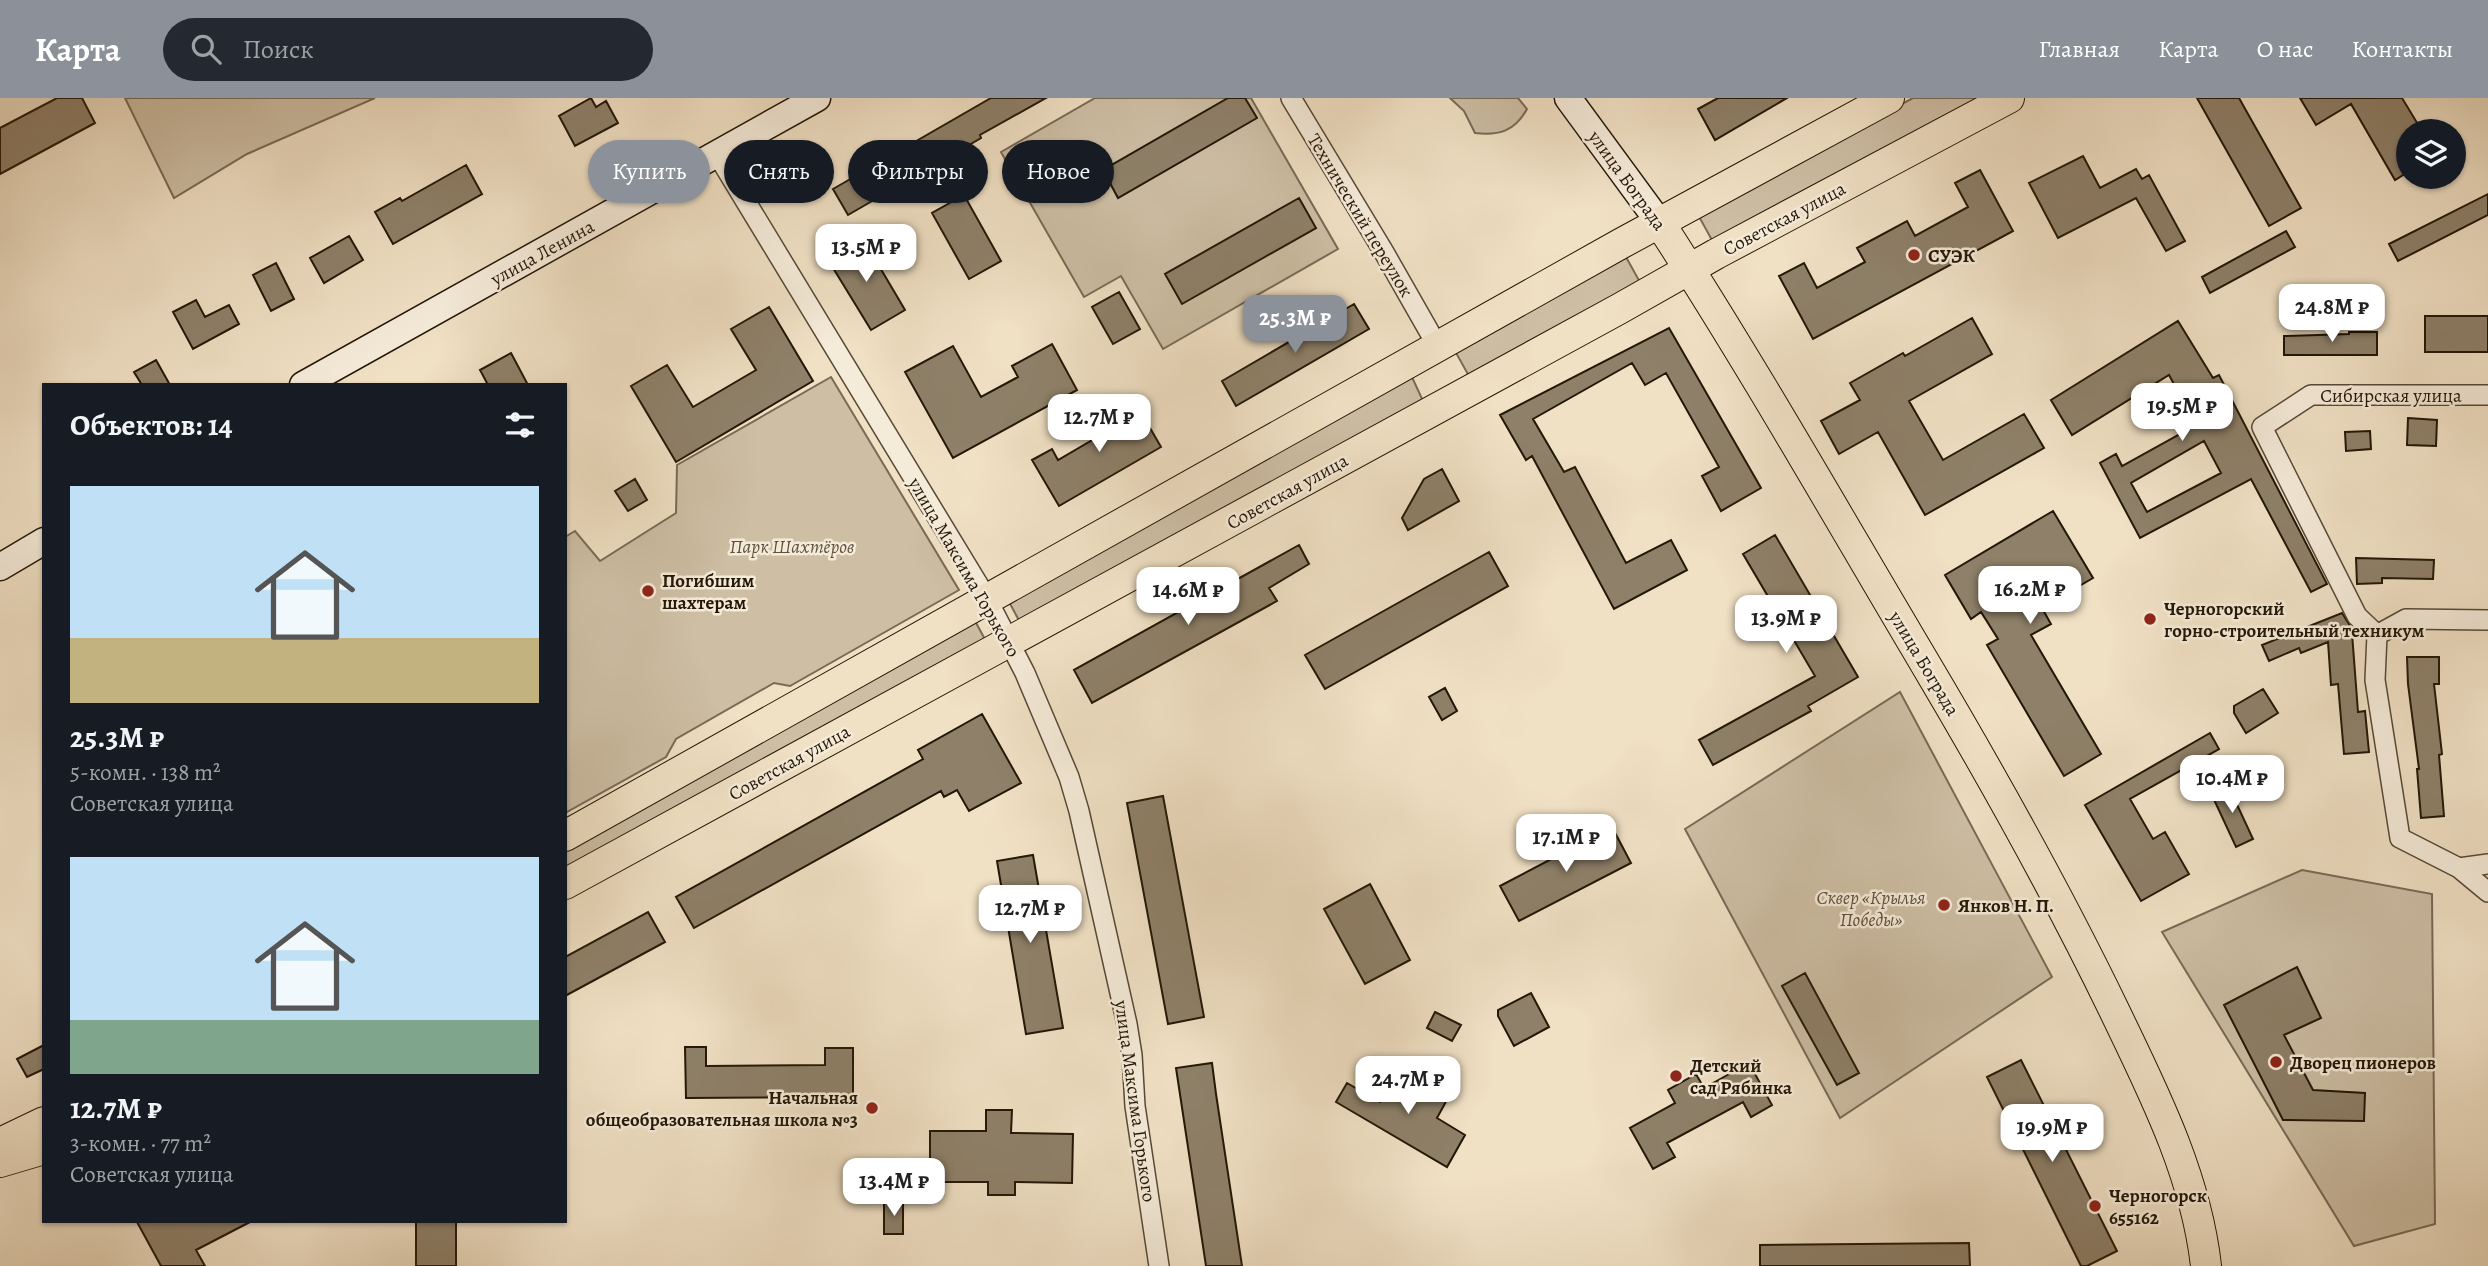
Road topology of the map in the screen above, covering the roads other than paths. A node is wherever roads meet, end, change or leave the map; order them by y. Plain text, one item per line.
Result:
1 (817, 98) edge
2 (1291, 98) edge
3 (1568, 98) edge
4 (1889, 98) edge
5 (2008, 98) edge
6 (717, 154) junction
7 (1659, 222) junction
8 (1689, 269) junction
9 (1430, 333) dead end
10 (307, 383) edge
11 (2488, 395) edge
12 (42, 542) edge
13 (0, 567) edge
14 (987, 599) junction
15 (2488, 620) edge
16 (2377, 635) junction
17 (1009, 642) junction
18 (567, 835) edge
19 (2488, 864) edge
20 (2459, 868) junction
21 (567, 883) edge
22 (2488, 892) edge
23 (42, 1123) edge
24 (0, 1143) edge
25 (42, 1150) edge
26 (0, 1162) edge
27 (1159, 1266) edge
28 (2206, 1266) edge

1 - 6 street, улица Ленина
2 - 9 street, Технический переулок
3 - 7 street, улица Бограда
4 - 7 main road
5 - 8 main road, Советская улица
6 - 10 street, улица Ленина
6 - 14 street, улица Максима Горького
7 - 8 main road, улица Бограда
7 - 14 main road
8 - 17 main road, Советская улица
8 - 28 main road, улица Бограда
11 - 16 street, Сибирская улица
12 - 13 street
14 - 17 street, улица Максима Горького
14 - 18 main road
15 - 16 street
16 - 20 street
17 - 21 main road, Советская улица
17 - 27 street, улица Максима Горького
19 - 20 street
20 - 22 street
23 - 24 main road
25 - 26 main road

